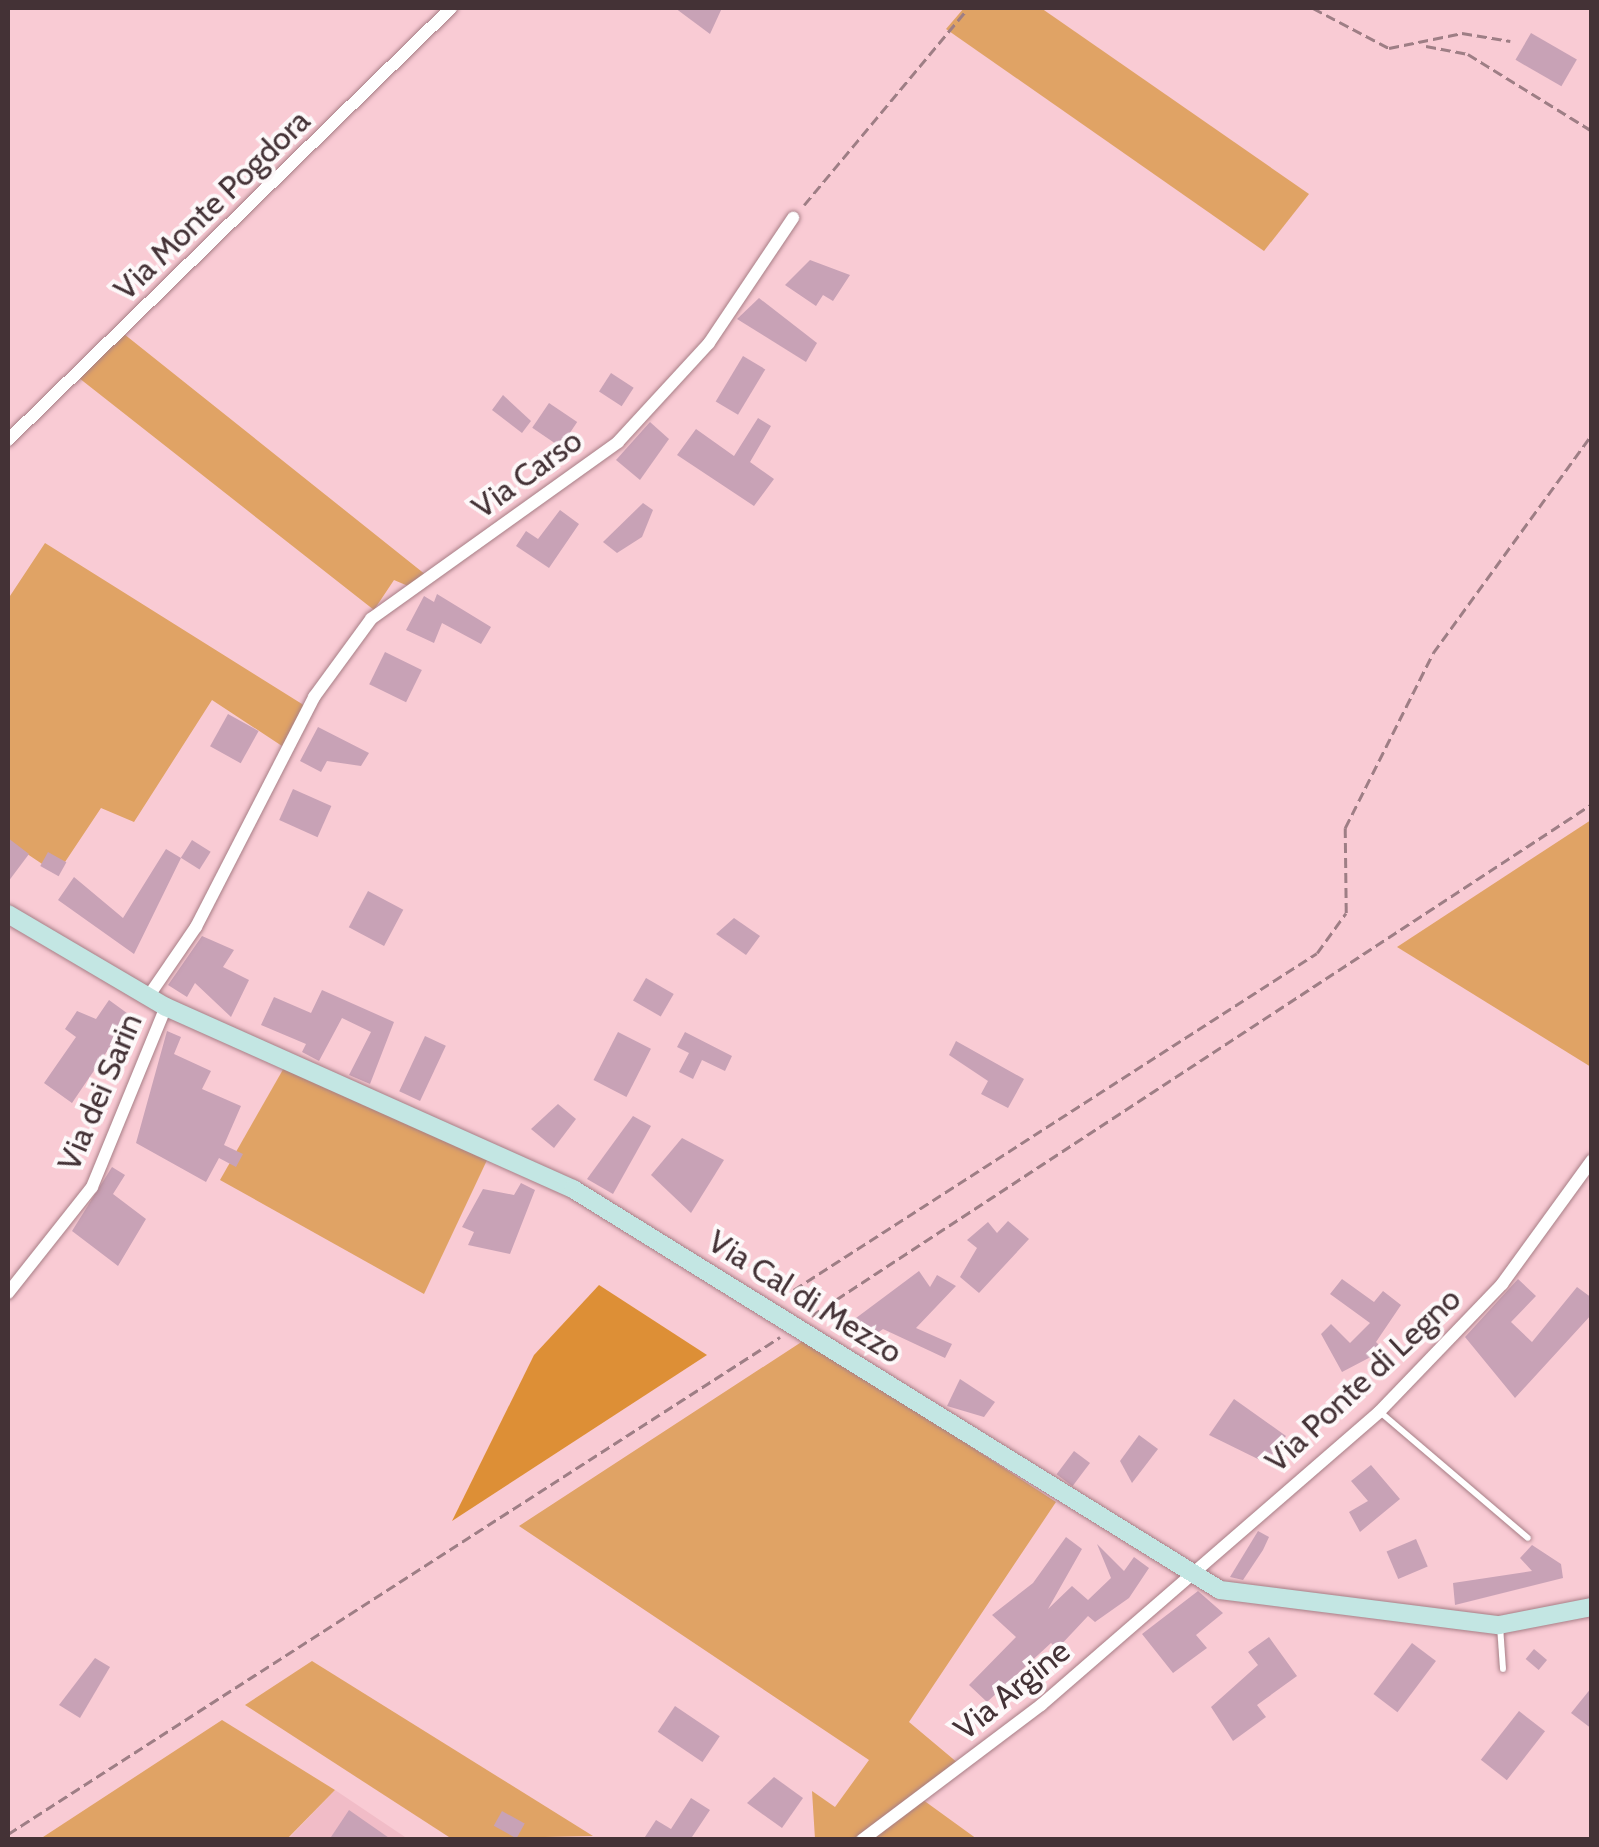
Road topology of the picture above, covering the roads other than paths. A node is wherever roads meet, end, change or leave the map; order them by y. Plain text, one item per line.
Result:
1 (451, 8) edge
2 (793, 218) road end
3 (8, 440) edge
4 (8, 914) edge
5 (148, 997) junction
6 (166, 1007) junction
7 (1592, 1160) edge
8 (8, 1292) edge
9 (1379, 1412) junction
10 (1528, 1538) dead end
11 (1188, 1573) junction
12 (1592, 1607) edge
13 (1499, 1624) junction
14 (1503, 1669) dead end
15 (862, 1840) edge

1 - 3 street, Via Monte Pogdora
2 - 5 street, Via Carso
4 - 5 street, Via Cal di Mezzo
5 - 6 street, Via Cal di Mezzo
6 - 8 street, Via dei Sarin
6 - 11 street, Via Cal di Mezzo
7 - 9 street, Via Ponte di Legno
9 - 10 lane
9 - 11 street, Via Ponte di Legno
11 - 13 street, Via Cal di Mezzo
11 - 15 street, Via Argine
12 - 13 street, Via Cal di Mezzo
13 - 14 lane

